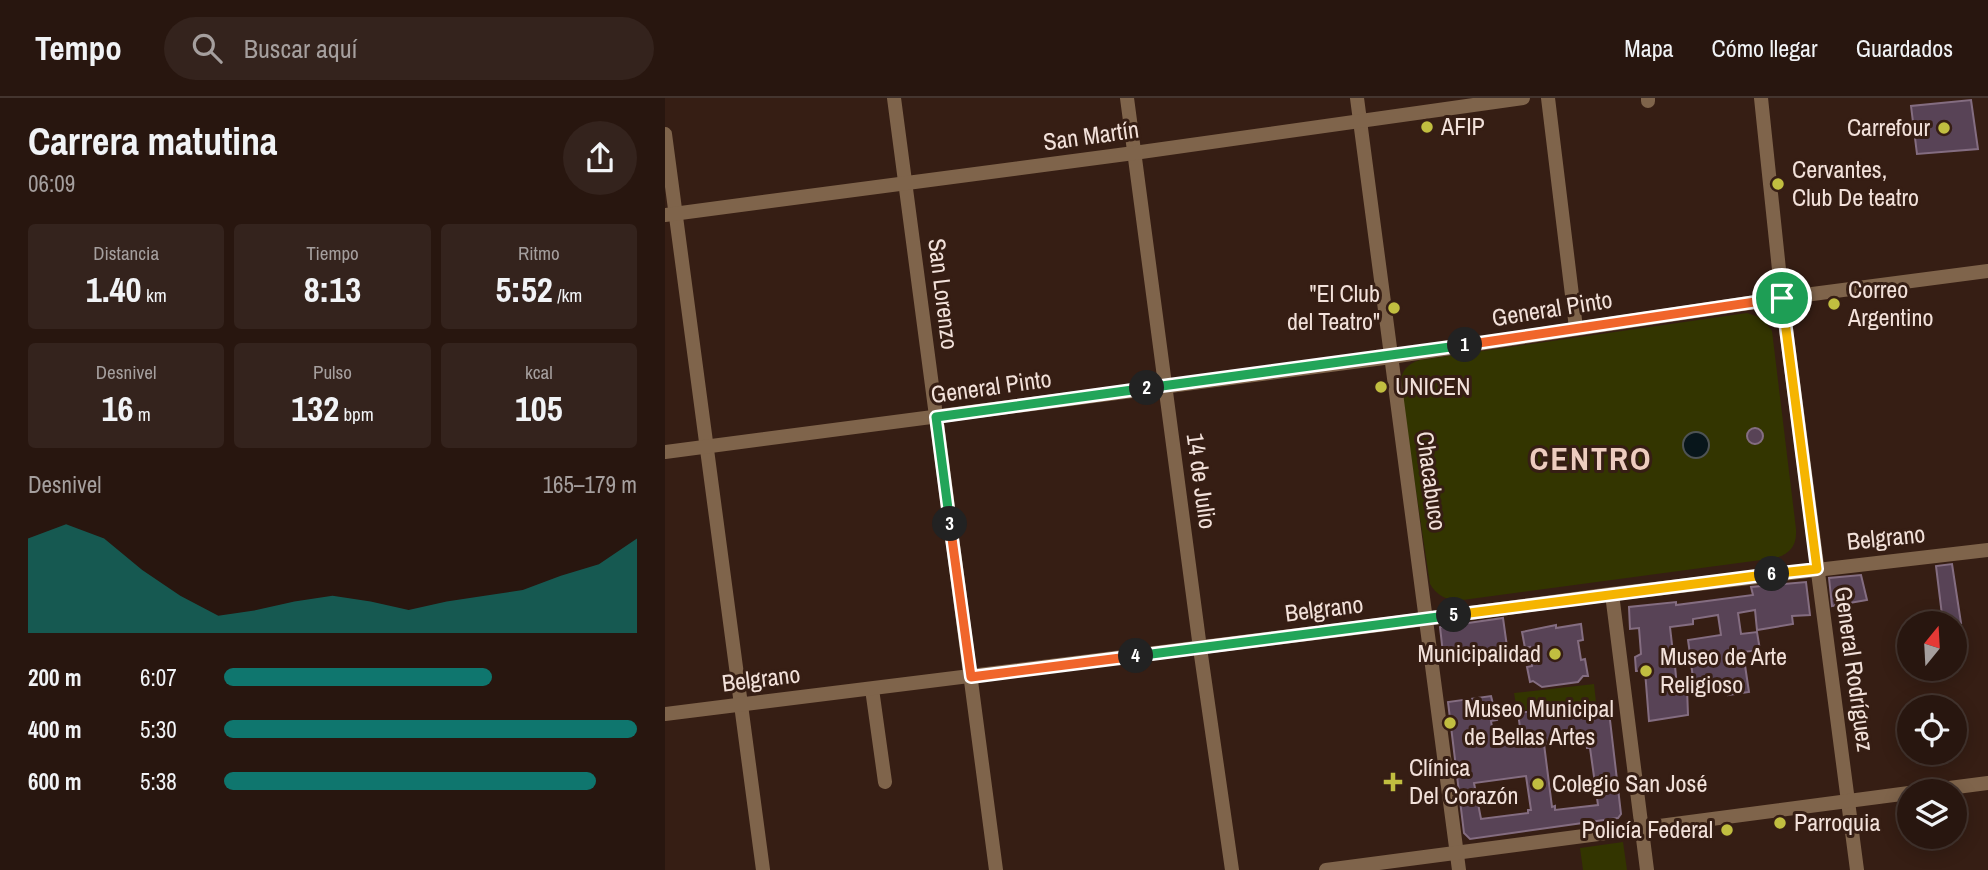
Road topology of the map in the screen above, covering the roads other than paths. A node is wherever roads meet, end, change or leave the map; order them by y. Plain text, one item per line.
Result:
1 (894, 98) edge
2 (1127, 98) edge
3 (1357, 98) edge
4 (1523, 98) edge
5 (1548, 98) edge
6 (1761, 98) edge
7 (1360, 122) junction
8 (665, 134) edge
9 (1134, 153) junction
10 (906, 183) junction
11 (670, 214) edge
12 (1988, 271) edge
13 (1782, 298) junction
14 (1576, 328) junction
15 (1391, 357) junction
16 (1165, 386) junction
17 (936, 417) junction
18 (707, 447) junction
19 (665, 452) edge
20 (1988, 550) edge
21 (1817, 569) junction
22 (1612, 594) junction
23 (1426, 619) junction
24 (1200, 648) junction
25 (971, 677) junction
26 (872, 689) junction
27 (739, 704) junction
28 (665, 714) edge
29 (885, 782) dead end
30 (1988, 783) edge
31 (1967, 786) edge
32 (1897, 795) edge
33 (1849, 802) junction
34 (1642, 829) junction
35 (1457, 853) junction
36 (763, 870) edge
37 (996, 870) edge
38 (1232, 870) edge
39 (1327, 870) edge
40 (1459, 870) edge
41 (1647, 870) edge
42 (1857, 870) edge

1 - 10 street, San Lorenzo
2 - 9 street, 14 de Julio
3 - 7 street, Chacabuco
4 - 7 street, San Martín
5 - 14 street
6 - 13 street, General Rodríguez
7 - 9 street, San Martín
7 - 15 street, Chacabuco
8 - 11 street
9 - 10 street, San Martín
9 - 16 street, 14 de Julio
10 - 11 street, San Martín
10 - 17 street, San Lorenzo
11 - 18 street
12 - 13 street, General Pinto
13 - 14 street, General Pinto
13 - 21 street, General Rodríguez
14 - 15 street, General Pinto
15 - 16 street, General Pinto
15 - 23 street, Chacabuco
16 - 17 street, General Pinto
16 - 24 street, 14 de Julio
17 - 18 street, General Pinto
17 - 25 street, San Lorenzo
18 - 19 street, General Pinto
18 - 27 street
20 - 21 street, Belgrano
21 - 22 street, Belgrano
21 - 33 street, General Rodríguez
22 - 23 street, Belgrano
22 - 34 street
23 - 24 street, Belgrano
23 - 35 street, Chacabuco
24 - 25 street, Belgrano
24 - 38 street, 14 de Julio
25 - 26 street, Belgrano
25 - 37 street, San Lorenzo
26 - 27 street, Belgrano
26 - 29 street
27 - 28 street, Belgrano
27 - 36 street
30 - 31 street
32 - 33 street
33 - 34 street
33 - 42 street, General Rodríguez
34 - 35 street
34 - 41 street
35 - 39 street
35 - 40 street, Chacabuco

